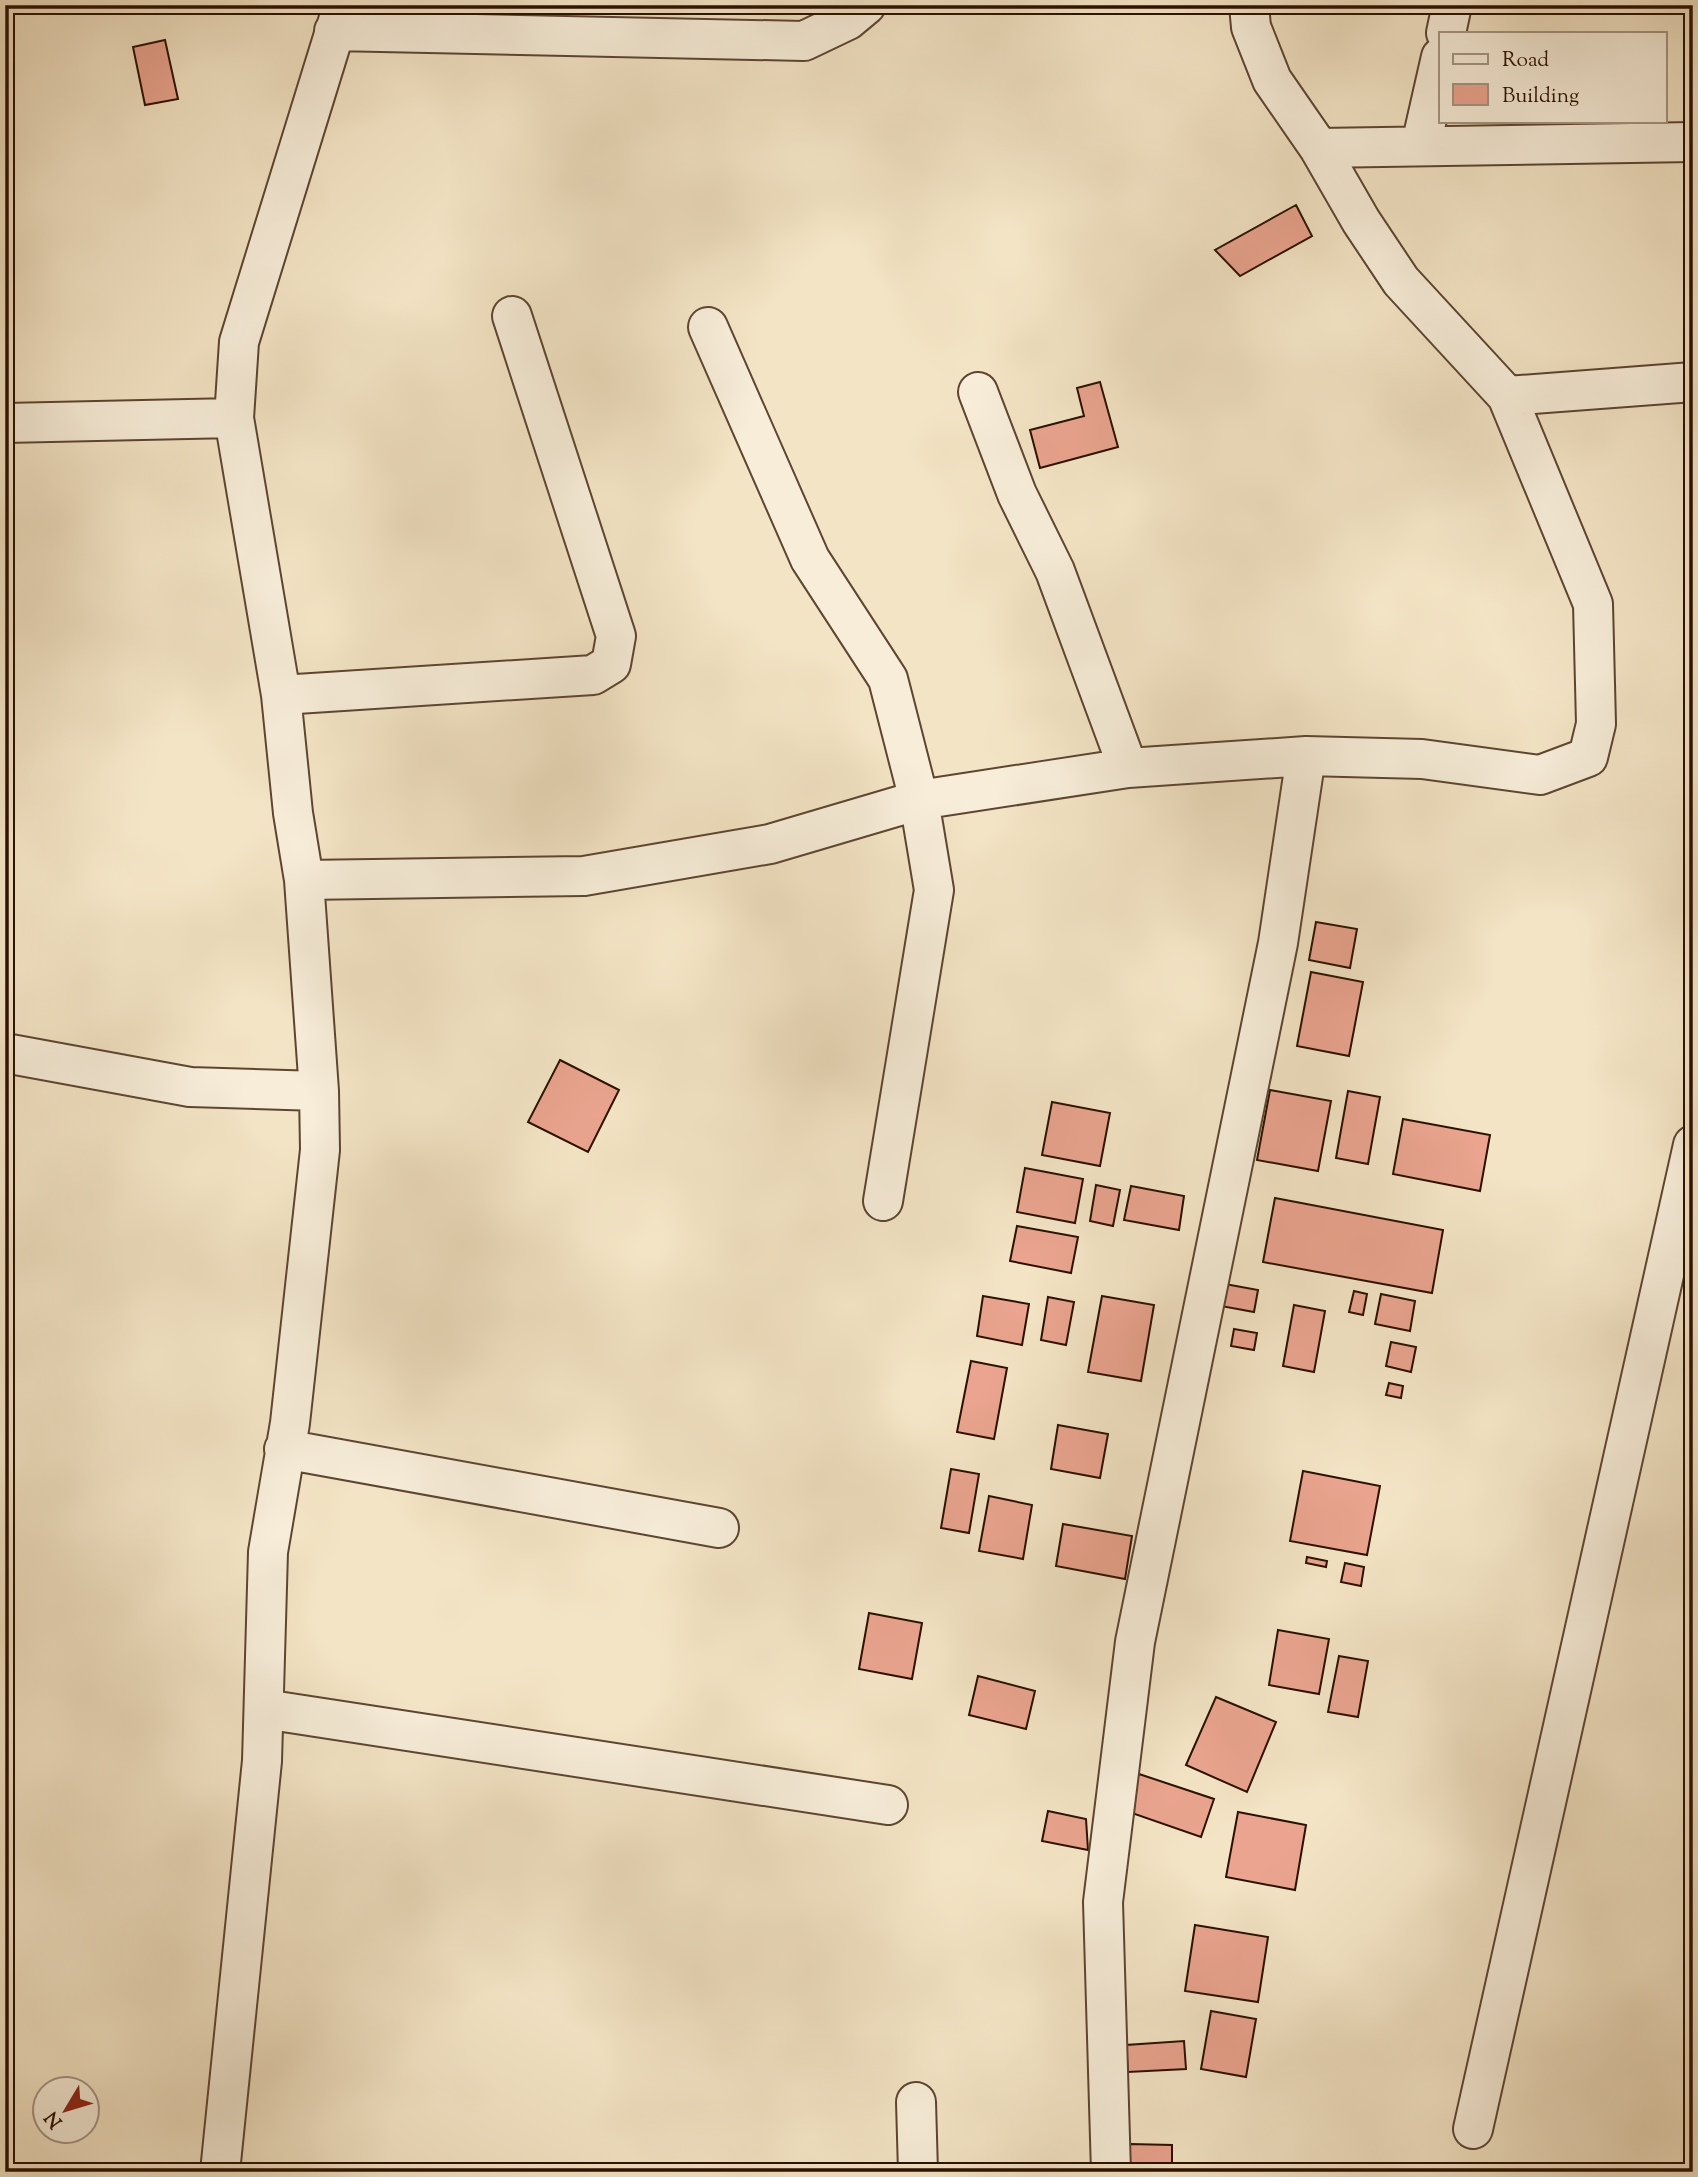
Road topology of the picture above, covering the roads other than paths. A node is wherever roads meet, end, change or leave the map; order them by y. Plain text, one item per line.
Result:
1 (866, 5) edge
2 (1248, 5) edge
3 (1452, 5) edge
4 (338, 18) edge
5 (1446, 32) edge
6 (1439, 66) edge
7 (1693, 142) edge
8 (1421, 145) junction
9 (1319, 148) junction
10 (512, 316) dead end
11 (708, 327) dead end
12 (1693, 382) edge
13 (978, 393) dead end
14 (1507, 396) junction
15 (234, 418) junction
16 (5, 423) edge
17 (281, 695) junction
18 (1306, 756) junction
19 (1128, 768) junction
20 (919, 800) junction
21 (304, 880) junction
22 (5, 1053) edge
23 (319, 1091) junction
24 (1693, 1145) edge
25 (883, 1202) dead end
26 (284, 1449) junction
27 (719, 1528) dead end
28 (264, 1709) junction
29 (888, 1805) dead end
30 (916, 2102) dead end
31 (1473, 2129) dead end
32 (220, 2172) edge
33 (918, 2172) edge
34 (1111, 2172) edge

1 - 4 street
2 - 9 street
3 - 5 street
4 - 15 street
6 - 8 street
7 - 8 street
8 - 9 street
9 - 14 street
10 - 17 street
11 - 20 street
12 - 14 street
13 - 19 street
14 - 18 street
15 - 16 street
15 - 17 street
17 - 21 street
18 - 19 street
18 - 34 street
19 - 20 street
20 - 21 street
20 - 25 street
21 - 23 street
22 - 23 street
23 - 26 street
24 - 31 street
26 - 27 street
26 - 28 street
28 - 29 street
28 - 32 street
30 - 33 street

